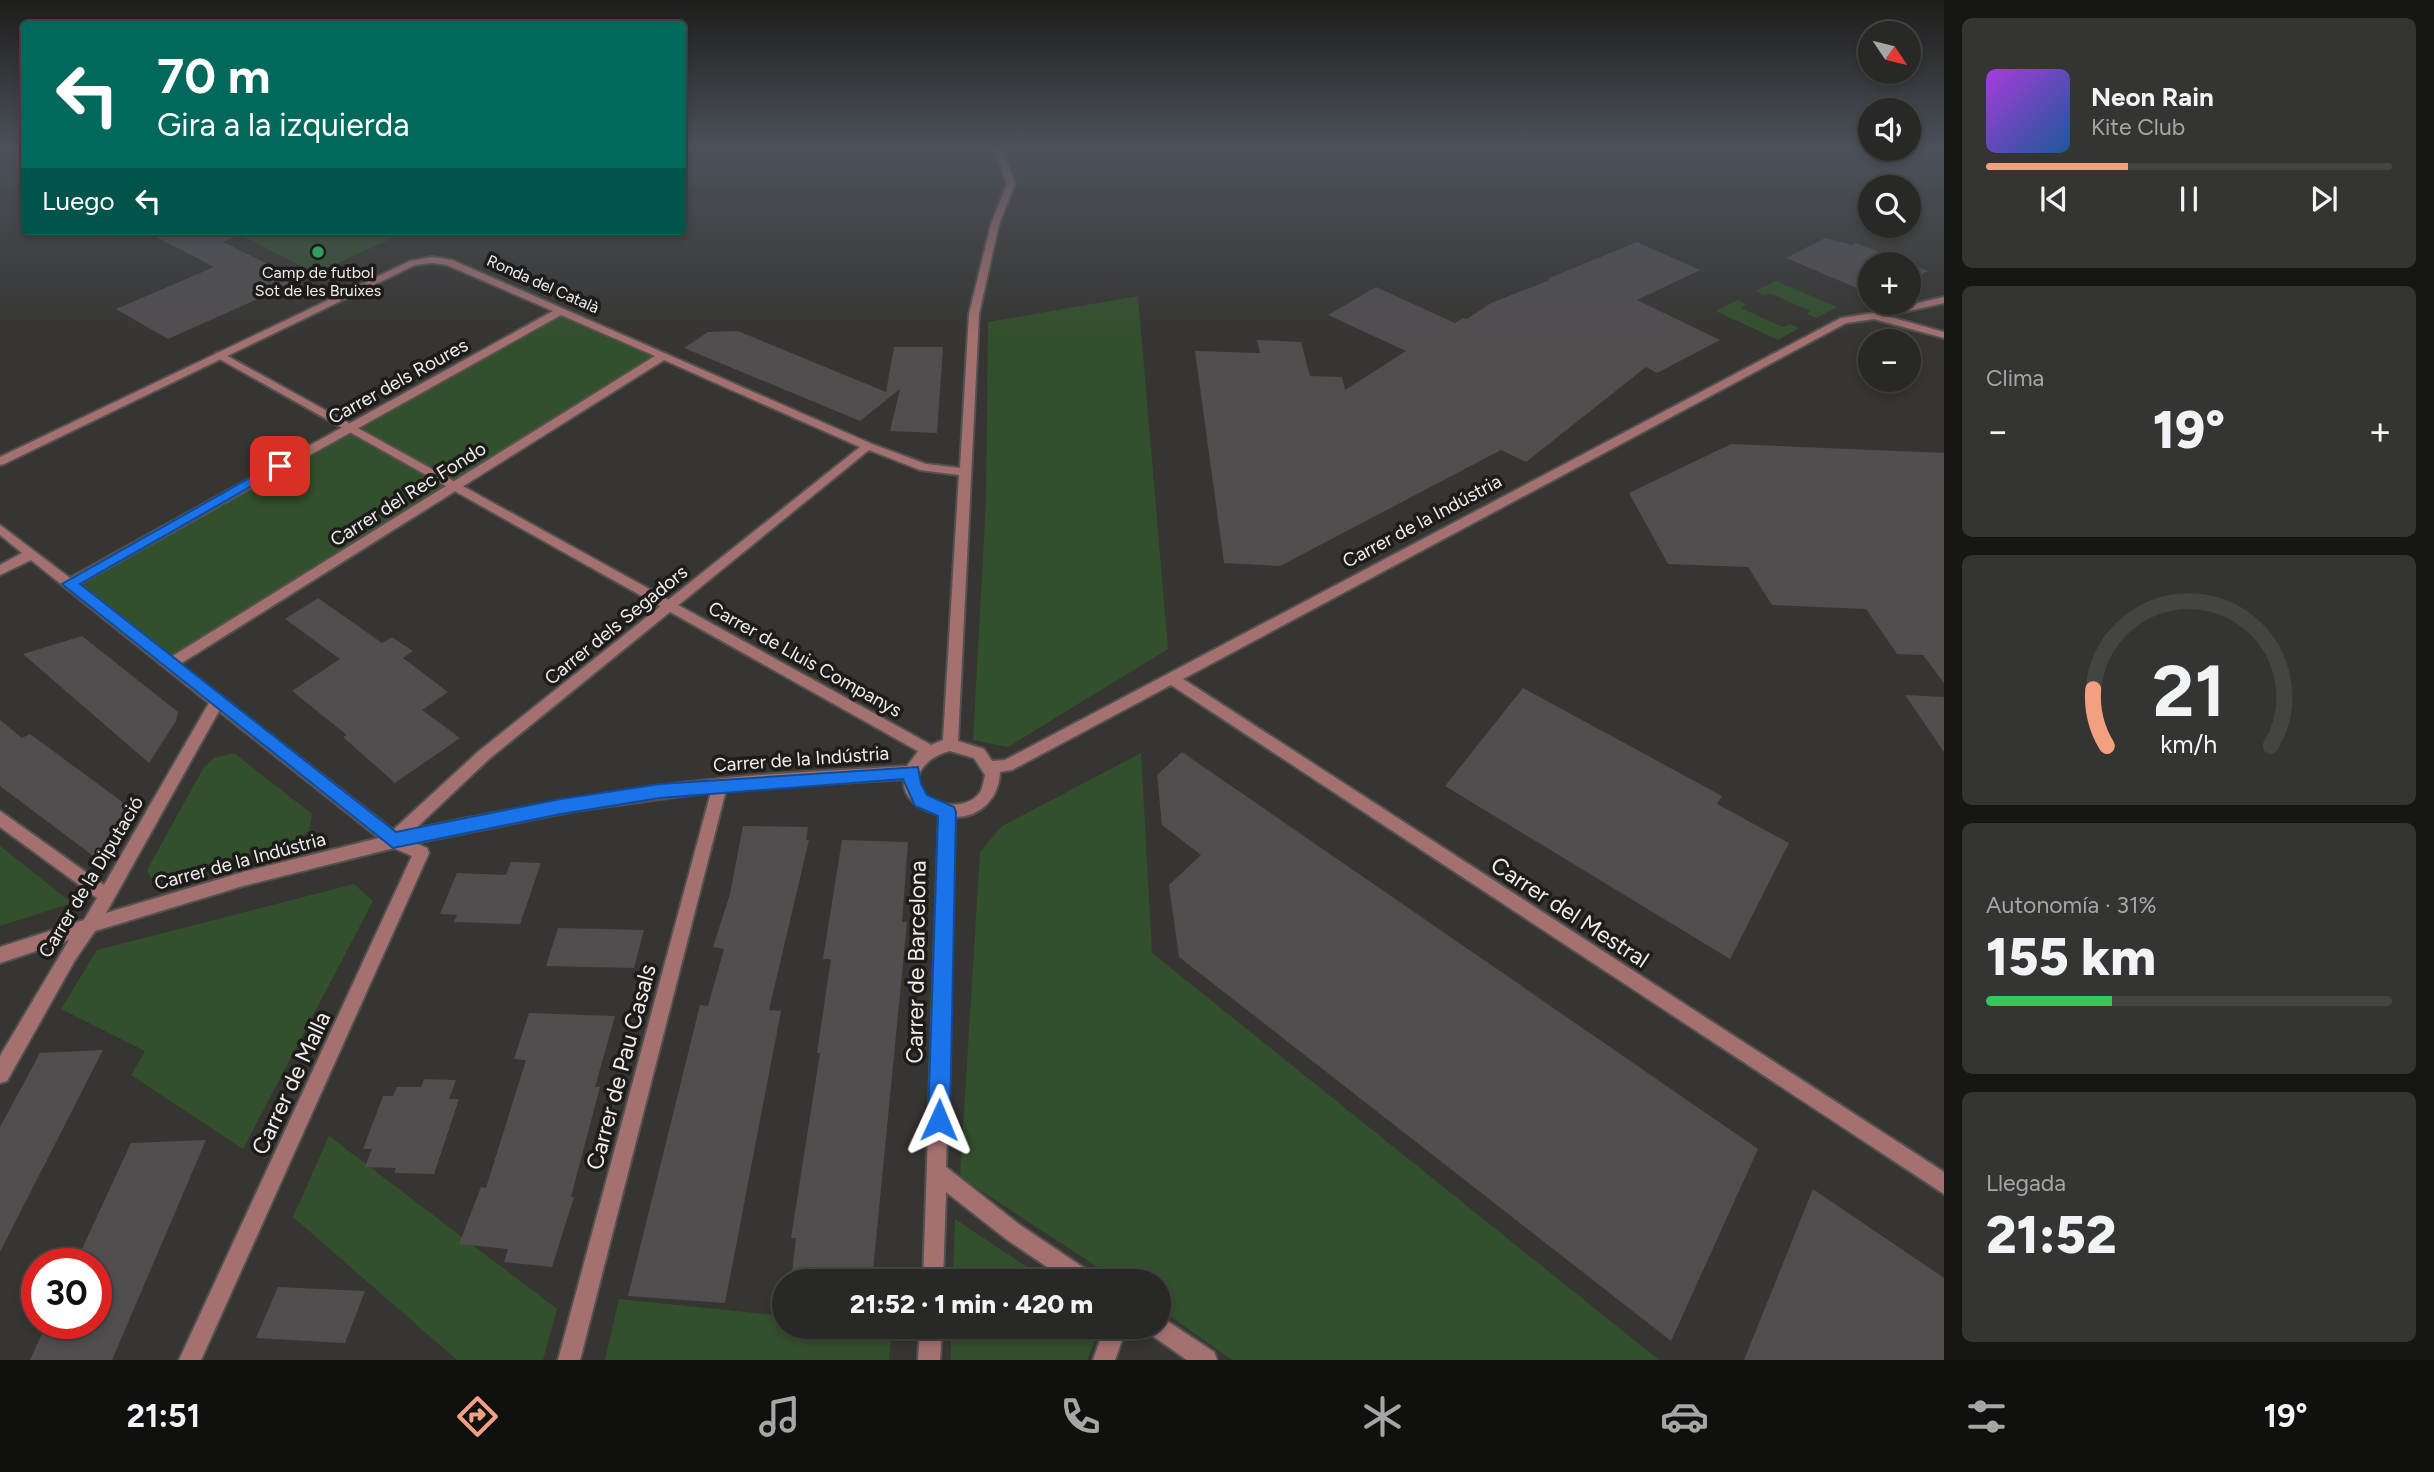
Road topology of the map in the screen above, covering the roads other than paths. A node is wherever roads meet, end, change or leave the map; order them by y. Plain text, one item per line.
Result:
1 (1000, 210) edge
2 (1944, 300) edge
3 (560, 311) junction
4 (1874, 316) junction
5 (1944, 335) edge
6 (220, 355) junction
7 (663, 356) junction
8 (351, 427) junction
9 (868, 446) junction
10 (0, 461) edge
11 (965, 472) junction
12 (454, 486) junction
13 (0, 529) edge
14 (31, 554) junction
15 (0, 570) edge
16 (69, 584) junction
17 (670, 607) junction
18 (171, 663) junction
19 (1171, 678) junction
20 (218, 700) junction
21 (950, 745) junction
22 (930, 751) junction
23 (990, 767) junction
24 (912, 772) junction
25 (720, 786) junction
26 (947, 812) junction
27 (0, 818) edge
28 (393, 840) junction
29 (107, 896) junction
30 (91, 923) junction
31 (0, 954) edge
32 (0, 1074) edge
33 (938, 1173) junction
34 (1944, 1184) edge
35 (934, 1269) edge
36 (1068, 1269) edge
37 (1171, 1335) edge
38 (930, 1339) edge
39 (1111, 1339) edge
40 (190, 1360) edge
41 (569, 1360) edge
42 (929, 1360) edge
43 (1104, 1360) edge
44 (1206, 1360) edge

1 - 11 street
2 - 4 street, Carrer de la Indústria
3 - 6 street, Ronda del Català
3 - 7 street, Ronda del Català
3 - 8 street, Carrer dels Roures
4 - 5 street
4 - 19 street, Carrer de la Indústria
6 - 8 street, Carrer de Lluis Companys
6 - 10 street, Ronda del Català
7 - 9 street, Ronda del Català
7 - 12 street, Carrer del Rec Fondo
8 - 12 street, Carrer de Lluis Companys
8 - 16 street, Carrer dels Roures
9 - 11 street, Ronda del Català
9 - 17 street, Carrer dels Segadors
11 - 21 street
12 - 17 street, Carrer de Lluis Companys
12 - 18 street, Carrer del Rec Fondo
13 - 14 street
14 - 15 street
14 - 16 street
16 - 18 street
17 - 22 street, Carrer de Lluis Companys
17 - 28 street, Carrer dels Segadors
18 - 20 street
19 - 23 street, Carrer de la Indústria
19 - 34 street, Carrer del Mestral
20 - 28 street
20 - 29 street, Carrer de la Diputació
21 - 22 street
21 - 23 street
22 - 24 street
23 - 26 street
24 - 25 street, Carrer de la Indústria
24 - 26 street
25 - 28 street, Carrer de la Indústria
25 - 41 street, Carrer de Pau Casals
26 - 33 street, Carrer de Barcelona
27 - 29 street
28 - 30 street, Carrer de la Indústria
28 - 40 street, Carrer de Malla
29 - 30 street, Carrer de la Diputació
30 - 31 street, Carrer de la Indústria
30 - 32 street, Carrer de la Diputació
33 - 35 street, Carrer de Barcelona
33 - 36 street
37 - 44 street
38 - 42 street
39 - 43 street

